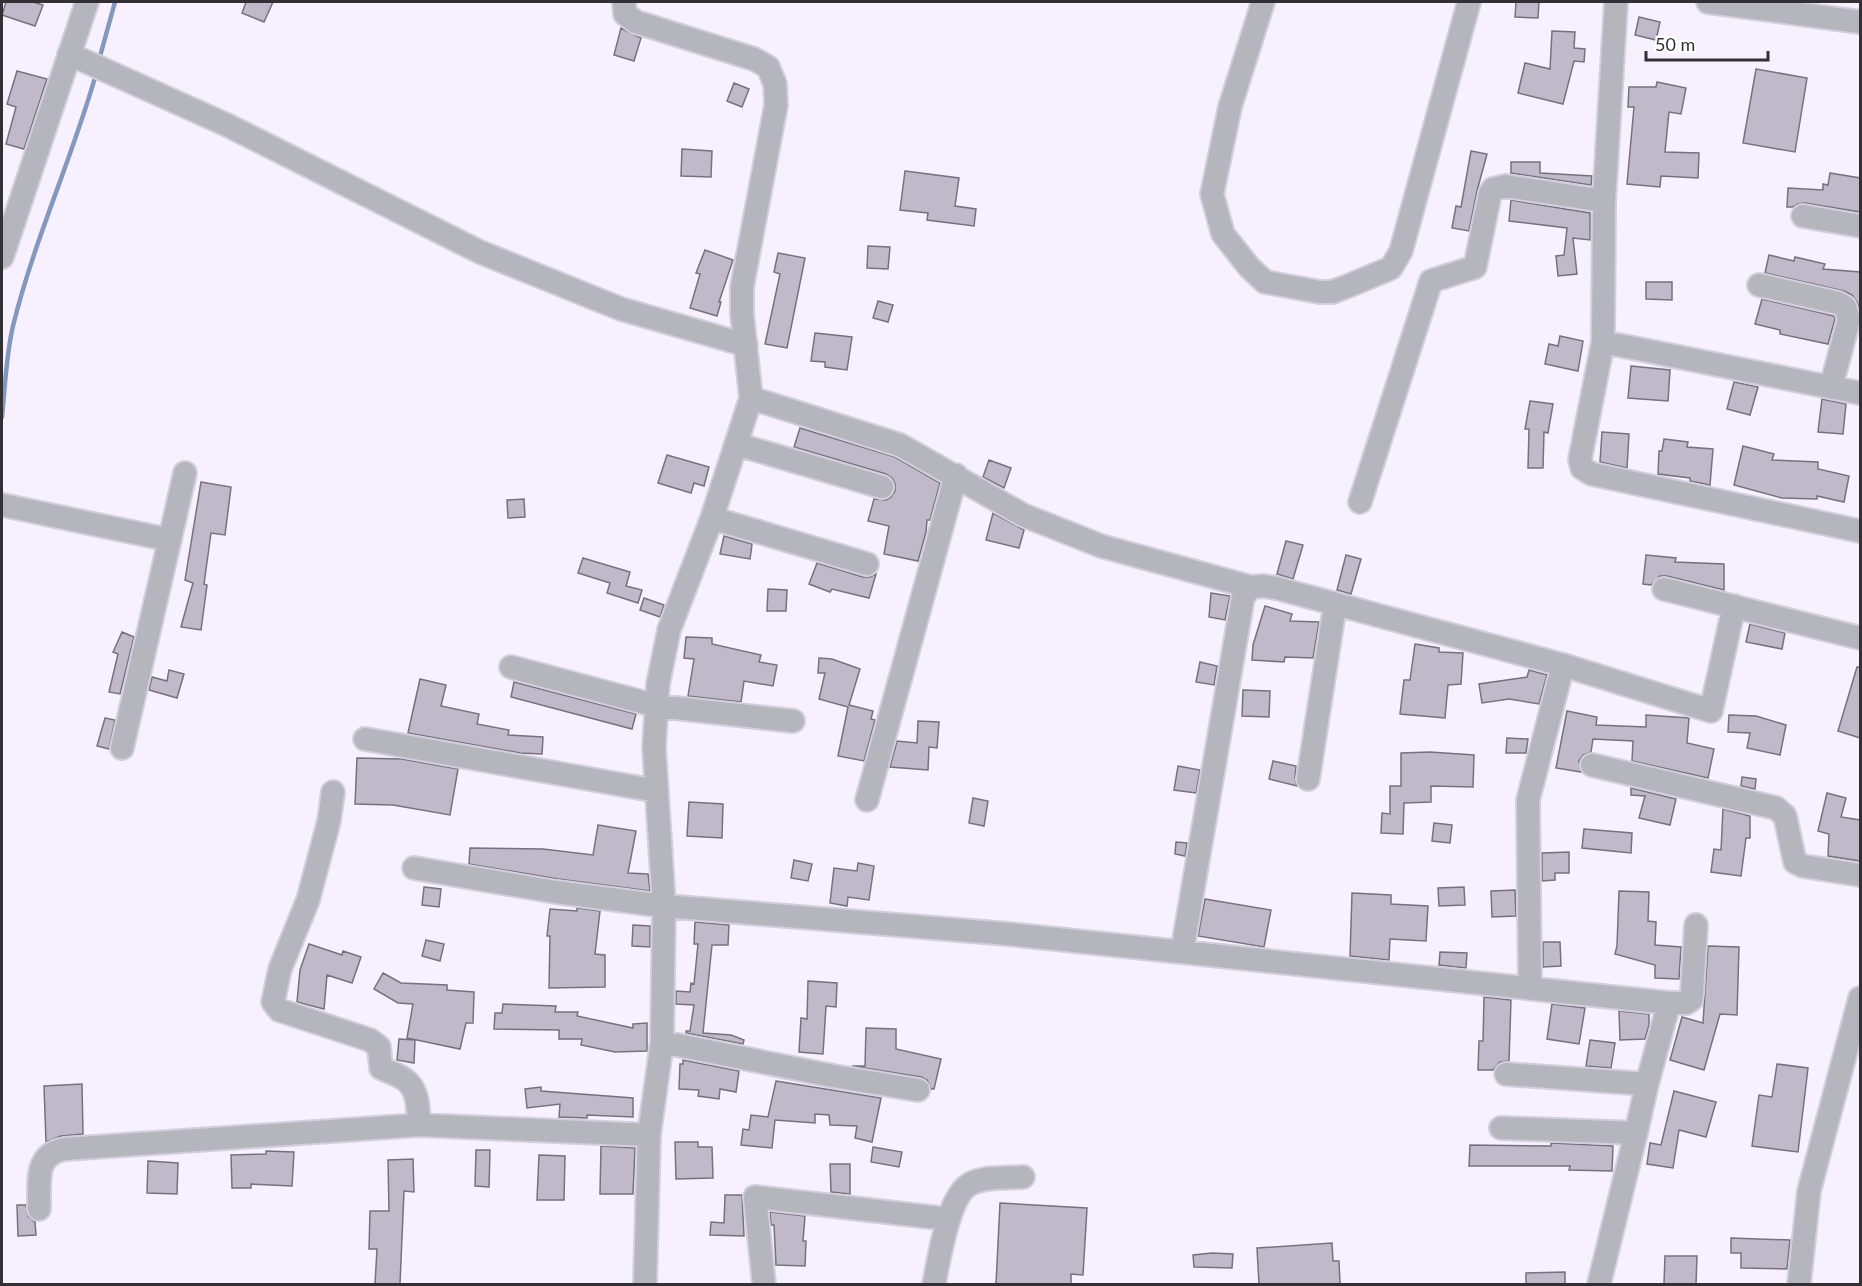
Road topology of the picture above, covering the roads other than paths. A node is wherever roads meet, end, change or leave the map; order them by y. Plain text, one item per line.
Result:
1 (87, 2) edge
2 (624, 2) edge
3 (1263, 2) edge
4 (1469, 2) edge
5 (1616, 2) edge
6 (1708, 2) edge
7 (1860, 22) edge
8 (69, 54) junction
9 (1604, 201) junction
10 (1803, 216) dead end
11 (1860, 226) edge
12 (2, 257) edge
13 (1759, 285) dead end
14 (1603, 342) junction
15 (746, 345) junction
16 (1832, 387) junction
17 (1860, 393) edge
18 (751, 398) junction
19 (736, 444) junction
20 (185, 473) dead end
21 (956, 475) junction
22 (882, 487) dead end
23 (1360, 502) dead end
24 (2, 505) edge
25 (712, 518) junction
26 (1860, 531) edge
27 (170, 540) junction
28 (867, 564) dead end
29 (1251, 587) junction
30 (1664, 589) dead end
31 (1335, 605) junction
32 (1734, 606) junction
33 (1860, 638) edge
34 (1563, 665) junction
35 (511, 667) dead end
36 (657, 706) junction
37 (793, 721) dead end
38 (365, 739) dead end
39 (122, 748) dead end
40 (1592, 765) dead end
41 (1308, 779) dead end
42 (657, 791) junction
43 (333, 792) dead end
44 (867, 800) dead end
45 (414, 868) dead end
46 (1860, 875) edge
47 (664, 906) junction
48 (1696, 925) dead end
49 (1182, 952) junction
50 (1530, 987) junction
51 (1860, 998) edge
52 (1669, 1002) junction
53 (662, 1042) junction
54 (1506, 1074) dead end
55 (1647, 1084) junction
56 (918, 1090) dead end
57 (419, 1125) junction
58 (1501, 1128) dead end
59 (1636, 1133) junction
60 (649, 1135) junction
61 (1023, 1177) dead end
62 (39, 1209) dead end
63 (948, 1219) junction
64 (645, 1284) edge
65 (764, 1284) edge
66 (933, 1284) edge
67 (1599, 1284) edge
68 (1799, 1284) edge

1 - 8 street
2 - 15 street
3 - 4 street
5 - 9 street
6 - 7 street
8 - 12 street
8 - 15 street
9 - 14 street
9 - 23 street
10 - 11 street
13 - 16 street
14 - 16 street
14 - 26 street
15 - 18 street
16 - 17 street
18 - 19 street
18 - 21 street
19 - 22 street
19 - 25 street
20 - 27 street
21 - 29 street
21 - 44 street
24 - 27 street
25 - 28 street
25 - 36 street
27 - 39 street
29 - 31 street
29 - 49 street
30 - 32 street
31 - 34 street
31 - 41 street
32 - 33 street
32 - 34 street
34 - 50 street
35 - 36 street
36 - 37 street
36 - 42 street
38 - 42 street
40 - 46 street
42 - 47 street
43 - 57 street
45 - 47 street
47 - 49 street
47 - 53 street
48 - 52 street
49 - 50 street
50 - 52 street
51 - 68 street
52 - 55 street
53 - 56 street
53 - 60 street
54 - 55 street
55 - 59 street
57 - 60 street
57 - 62 street
58 - 59 street
59 - 67 street
60 - 64 street
61 - 63 street
63 - 65 street
63 - 66 street

